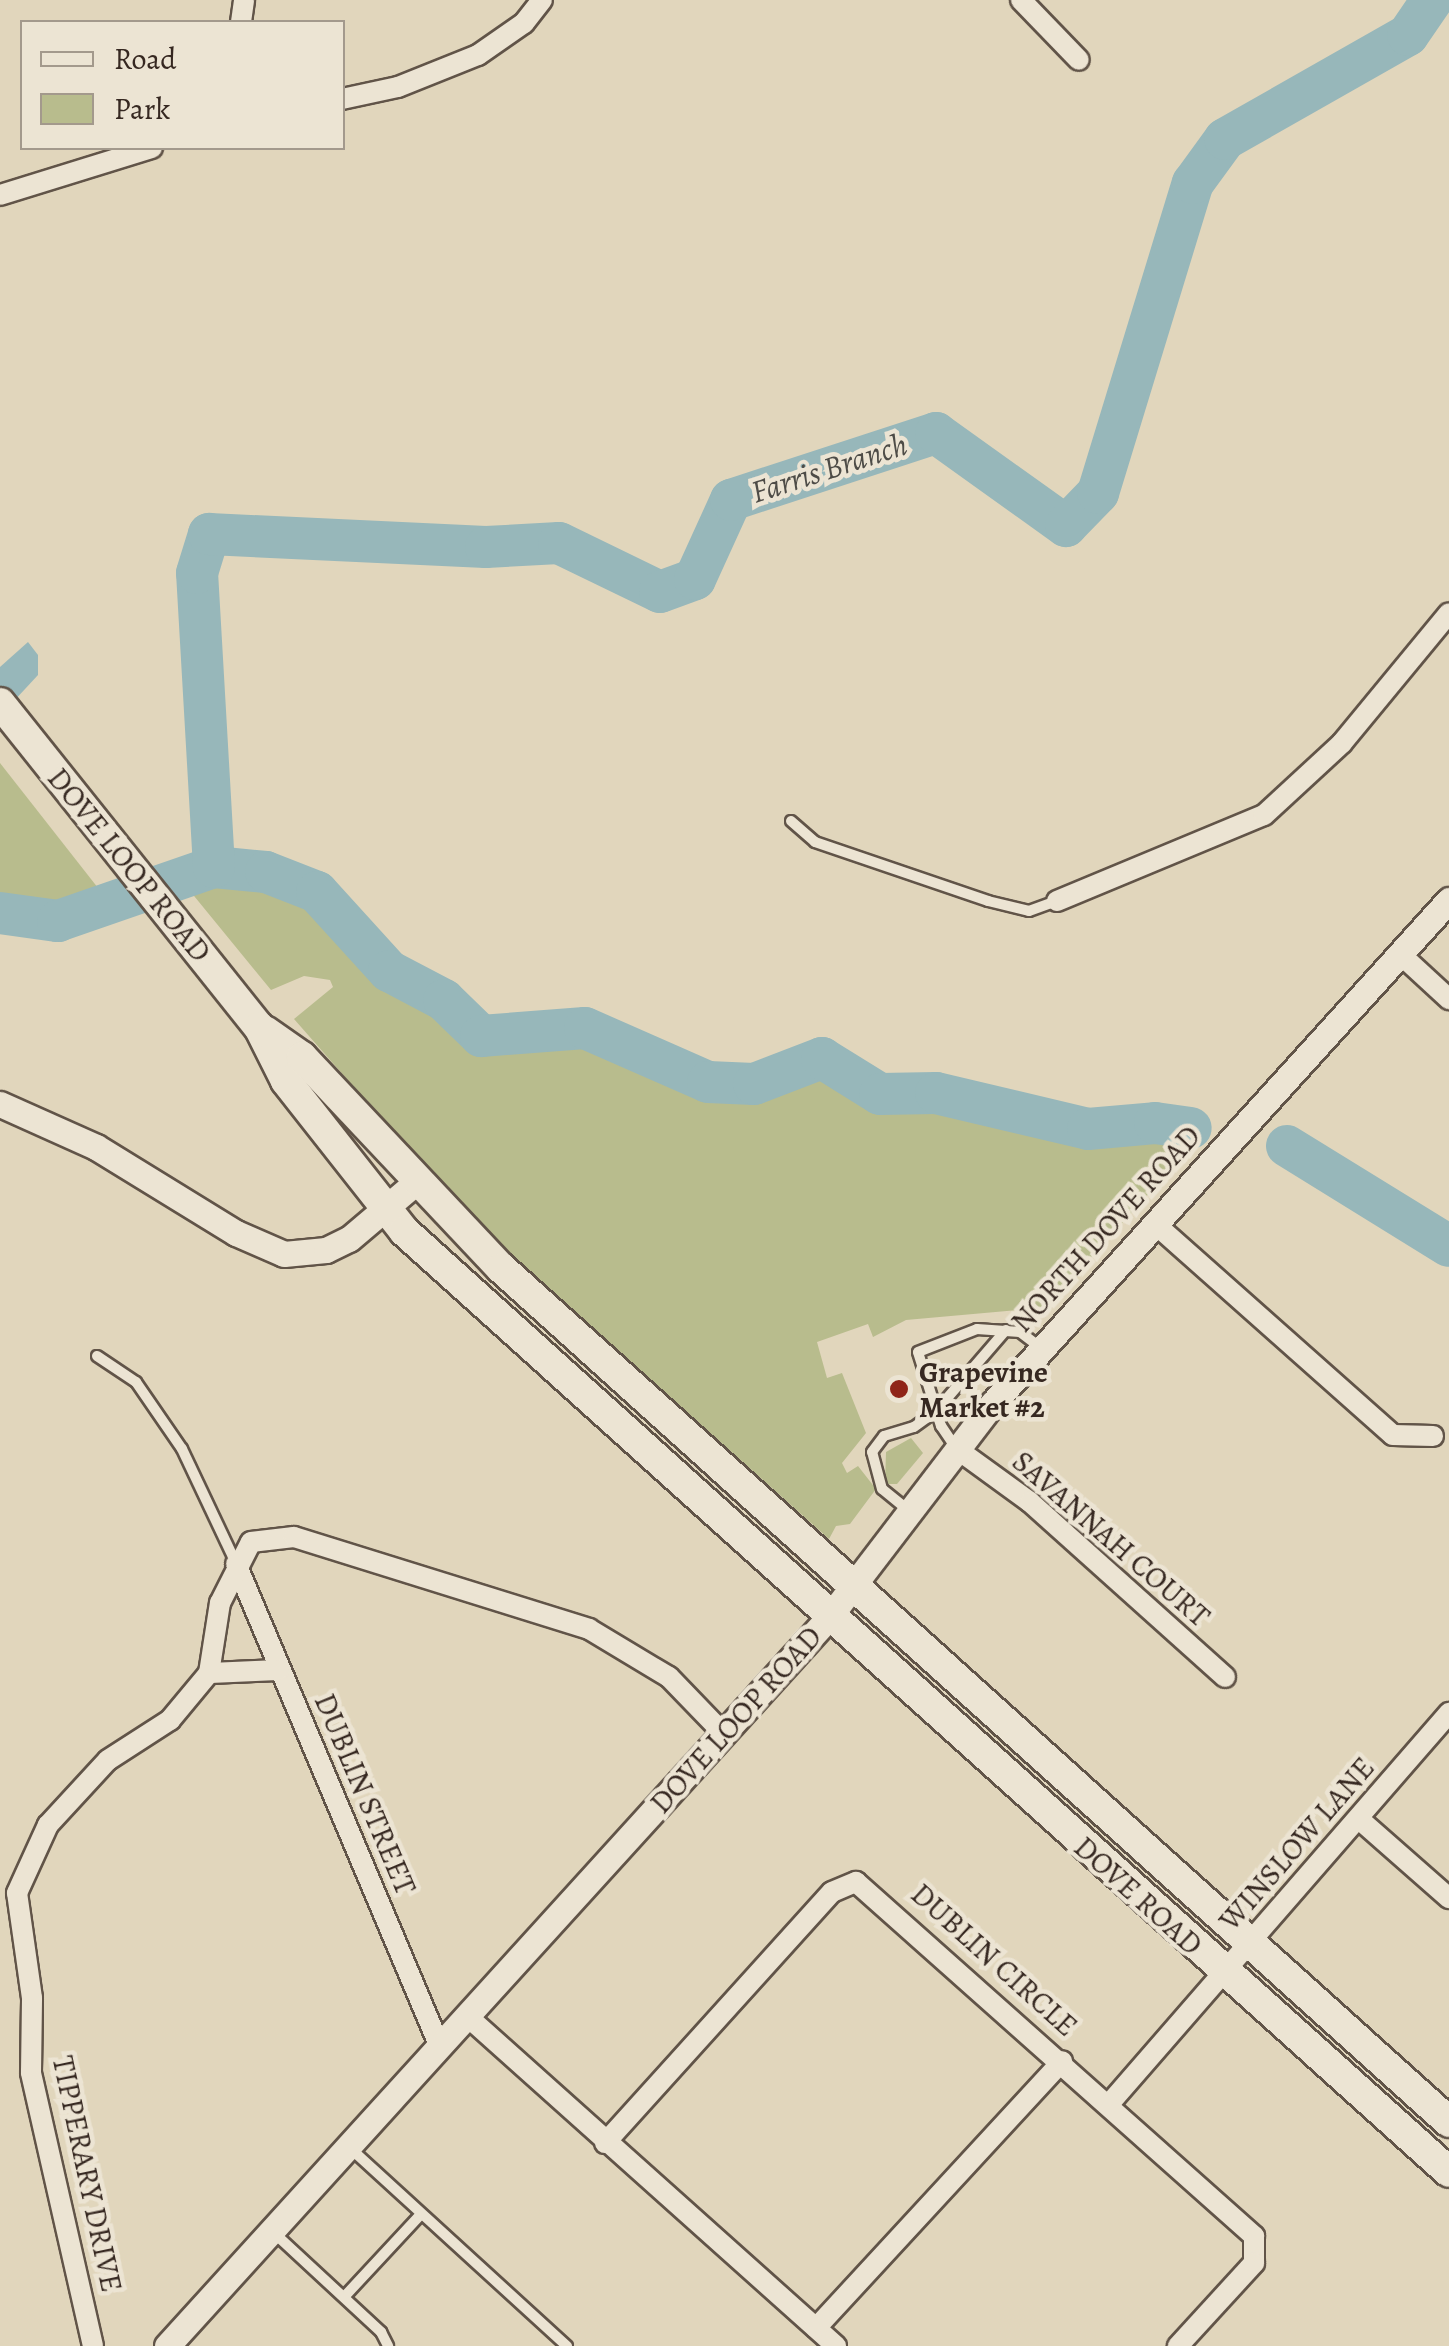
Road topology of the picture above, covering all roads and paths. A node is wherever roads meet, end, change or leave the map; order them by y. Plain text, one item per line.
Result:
1 (542, 0) edge
2 (1021, 0) edge
3 (1079, 60) dead end
4 (345, 99) edge
5 (146, 150) edge
6 (0, 195) edge
7 (1449, 613) edge
8 (0, 703) edge
9 (790, 821) dead end
10 (1449, 900) edge
11 (1057, 901) joint
12 (1400, 954) junction
13 (1449, 1000) edge
14 (259, 1027) junction
15 (0, 1104) edge
16 (415, 1182) junction
17 (385, 1211) junction
18 (1154, 1223) junction
19 (1006, 1330) junction
20 (1042, 1349) junction
21 (98, 1356) dead end
22 (936, 1411) junction
23 (1433, 1436) dead end
24 (957, 1449) junction
25 (910, 1512) junction
26 (236, 1564) junction
27 (854, 1588) junction
28 (830, 1616) junction
29 (279, 1670) junction
30 (210, 1674) junction
31 (1225, 1678) dead end
32 (1449, 1713) edge
33 (724, 1734) junction
34 (1359, 1819) junction
35 (1449, 1898) edge
36 (1248, 1944) junction
37 (1225, 1972) junction
38 (468, 2016) junction
39 (440, 2047) junction
40 (1062, 2061) junction
41 (1110, 2103) junction
42 (1449, 2122) edge
43 (605, 2143) junction
44 (350, 2147) junction
45 (1449, 2172) edge
46 (422, 2214) junction
47 (272, 2230) junction
48 (344, 2297) junction
49 (816, 2328) junction
50 (94, 2346) edge
51 (167, 2346) edge
52 (388, 2346) edge
53 (567, 2346) edge
54 (836, 2346) edge
55 (1178, 2346) edge

1 - 4 street
2 - 3 street
5 - 6 street
7 - 11 street
8 - 14 main road, DOVE LOOP ROAD
9 - 11 lane
10 - 12 street, NORTH DOVE ROAD
12 - 13 street
12 - 18 street, NORTH DOVE ROAD
14 - 16 main road, DOVE LOOP ROAD
14 - 17 main road, DOVE LOOP ROAD
15 - 17 street
16 - 17 street
16 - 27 main road, DOVE LOOP ROAD
17 - 28 main road, DOVE LOOP ROAD
18 - 20 street, NORTH DOVE ROAD
18 - 23 street
19 - 20 lane
19 - 22 lane
19 - 22 lane
20 - 24 street, NORTH DOVE ROAD
21 - 26 lane
22 - 24 lane
22 - 25 lane
24 - 25 street, NORTH DOVE ROAD
24 - 31 street, SAVANNAH COURT
25 - 27 street, NORTH DOVE ROAD
26 - 29 street, DUBLIN STREET
26 - 30 street
26 - 33 street
27 - 28 street, NORTH DOVE ROAD
27 - 36 main road, DOVE ROAD
28 - 33 street, DOVE LOOP ROAD
28 - 37 main road, DOVE ROAD
29 - 30 street
29 - 39 street, DUBLIN STREET
30 - 50 street, TIPPERARY DRIVE
32 - 34 street, WINSLOW LANE
33 - 38 street, DOVE LOOP ROAD
34 - 35 street
34 - 36 street, WINSLOW LANE
36 - 37 street, WINSLOW LANE
36 - 42 main road, DOVE ROAD
37 - 41 street, WINSLOW LANE
37 - 45 main road, DOVE ROAD
38 - 39 street, DOVE LOOP ROAD
38 - 43 street
39 - 44 street, DOVE LOOP ROAD
40 - 41 street, DUBLIN CIRCLE
40 - 43 street, DUBLIN CIRCLE
40 - 49 street
41 - 55 street, DUBLIN CIRCLE
43 - 49 street
44 - 46 lane
44 - 47 street, DOVE LOOP ROAD
46 - 48 lane
46 - 53 lane
47 - 48 lane
47 - 51 street, DOVE LOOP ROAD
48 - 52 lane
49 - 54 street

